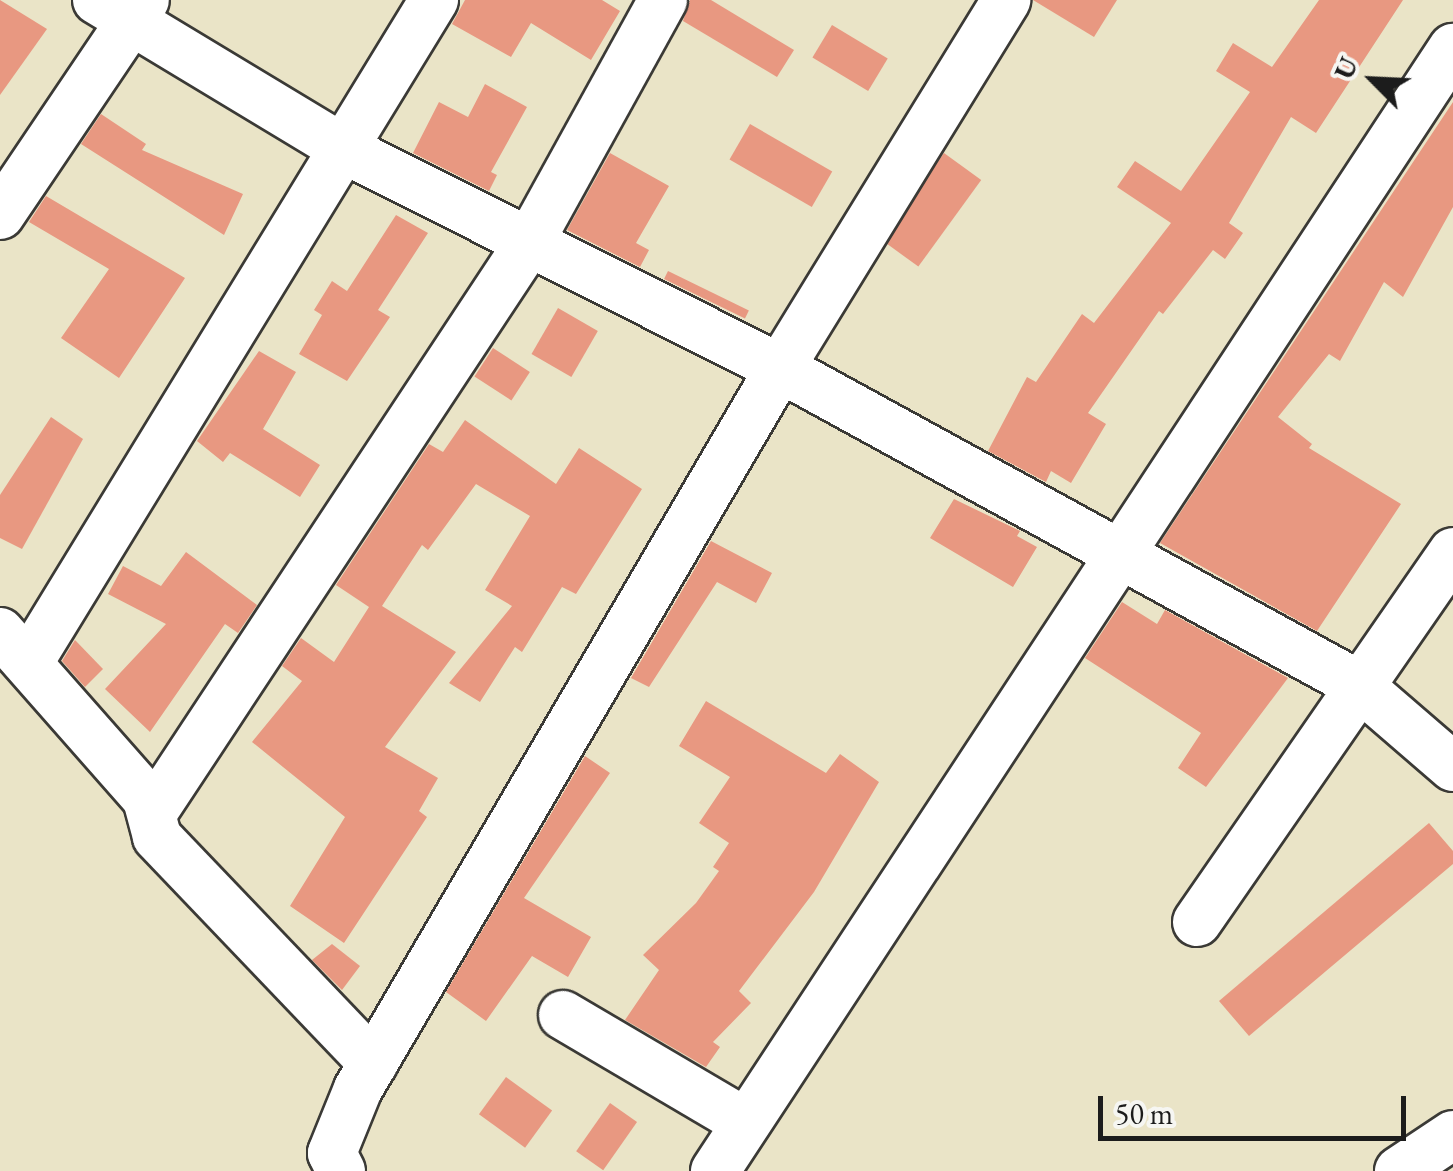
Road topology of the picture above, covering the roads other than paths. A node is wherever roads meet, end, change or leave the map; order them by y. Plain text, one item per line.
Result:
1 (434, 0) edge
2 (663, 0) edge
3 (1006, 0) edge
4 (125, 7) edge
5 (1453, 48) edge
6 (342, 148) junction
7 (0, 215) edge
8 (530, 241) junction
9 (780, 368) junction
10 (1122, 552) junction
11 (1453, 552) edge
12 (14, 647) edge
13 (1357, 684) junction
14 (1453, 767) edge
15 (153, 812) junction
16 (1197, 922) dead end
17 (563, 1015) dead end
18 (352, 1114) edge
19 (746, 1122) junction
20 (1453, 1135) edge
21 (715, 1171) edge
22 (1399, 1171) edge

1 - 6 street
2 - 8 street
3 - 9 street
4 - 6 street
4 - 7 street
5 - 10 street
6 - 8 street
6 - 12 street
8 - 9 street
8 - 15 street
9 - 10 street
9 - 18 street
10 - 13 street
10 - 19 street
11 - 13 street
12 - 15 street
13 - 14 street
13 - 16 street
15 - 18 street
17 - 19 street
19 - 21 street
20 - 22 street

